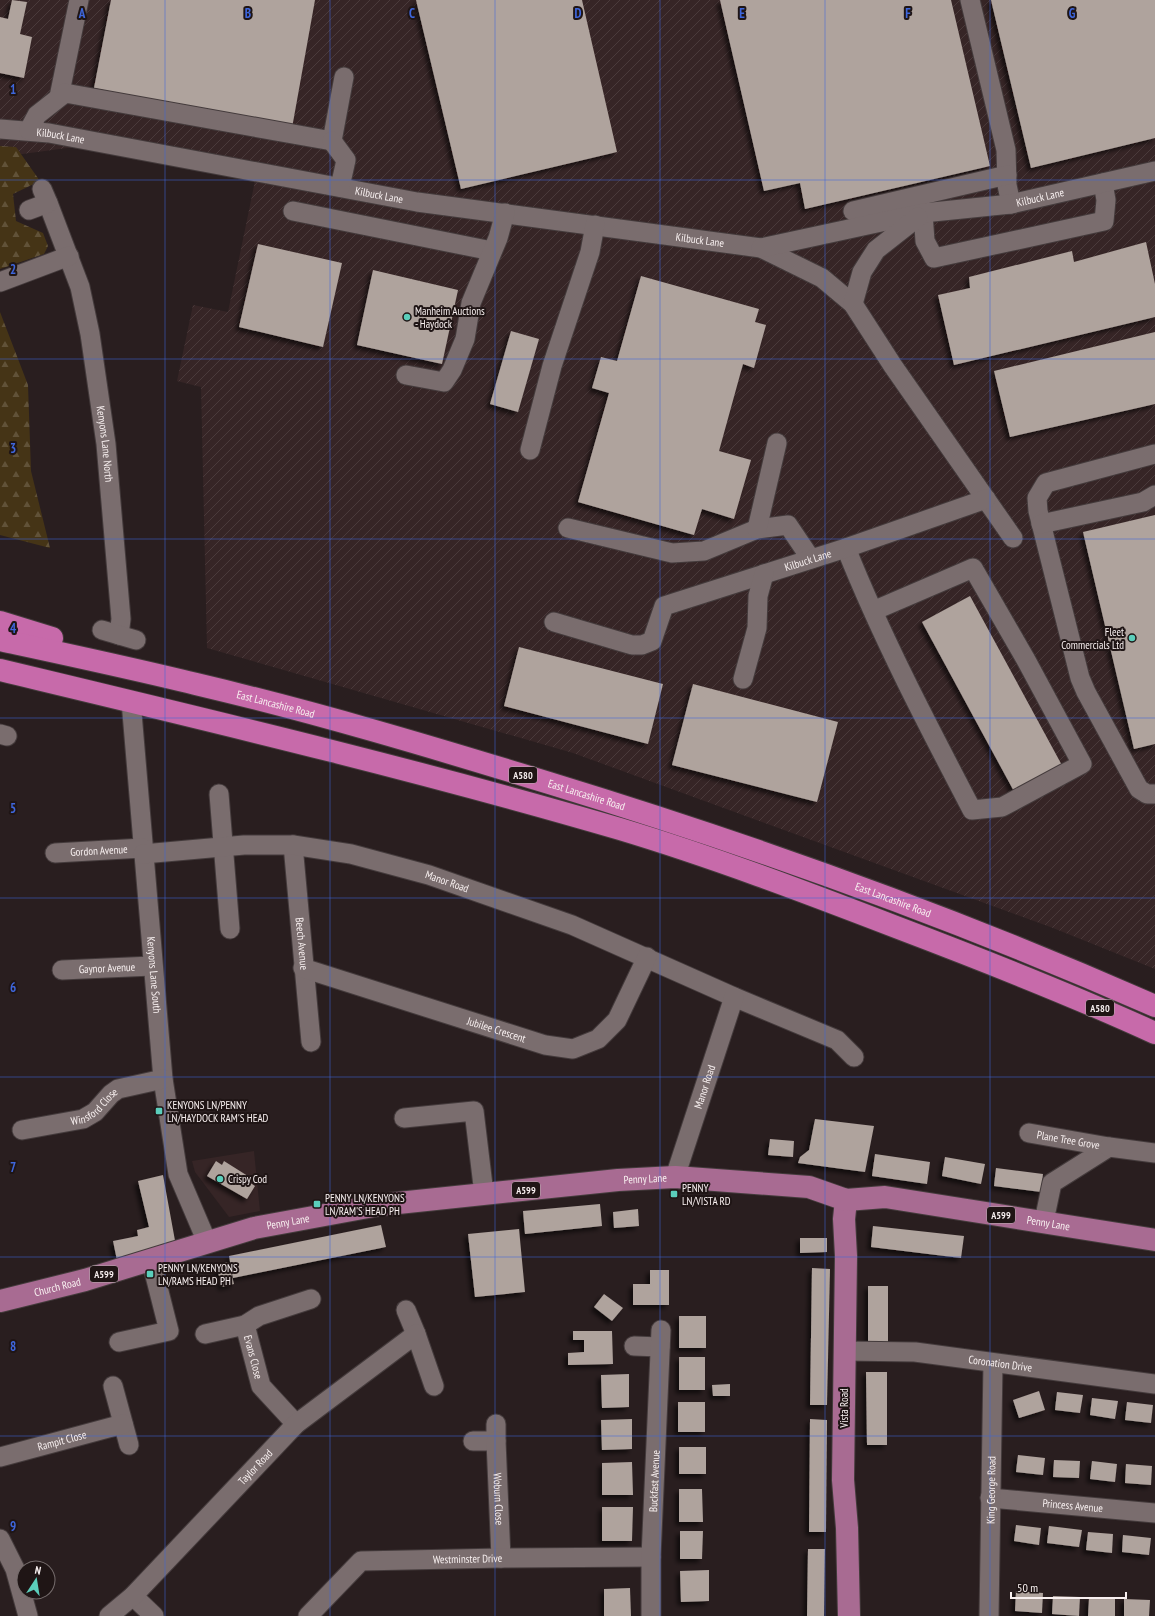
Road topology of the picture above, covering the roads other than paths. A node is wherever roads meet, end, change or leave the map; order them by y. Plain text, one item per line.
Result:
1 (79, 0) edge
2 (970, 0) edge
3 (344, 77) dead end
4 (58, 97) junction
5 (0, 129) edge
6 (29, 130) junction
7 (332, 141) junction
8 (1155, 171) edge
9 (1007, 175) junction
10 (1103, 183) junction
11 (340, 187) junction
12 (1011, 204) junction
13 (29, 210) dead end
14 (293, 211) dead end
15 (853, 211) dead end
16 (505, 213) junction
17 (923, 213) junction
18 (595, 225) junction
19 (761, 248) junction
20 (492, 250) junction
21 (69, 256) junction
22 (0, 282) edge
23 (853, 304) junction
24 (406, 375) dead end
25 (777, 443) dead end
26 (530, 450) dead end
27 (1155, 454) edge
28 (1155, 495) edge
29 (986, 499) junction
30 (1041, 524) junction
31 (568, 528) dead end
32 (757, 529) junction
33 (1013, 538) dead end
34 (846, 548) junction
35 (811, 559) junction
36 (764, 574) junction
37 (873, 611) junction
38 (0, 622) edge
39 (554, 622) dead end
40 (119, 635) dead end
41 (0, 640) edge
42 (0, 670) edge
43 (743, 679) dead end
44 (197, 684) junction
45 (131, 701) junction
46 (219, 794) dead end
47 (1155, 794) edge
48 (293, 845) junction
49 (223, 847) junction
50 (143, 851) junction
51 (56, 853) dead end
52 (230, 929) dead end
53 (646, 957) junction
54 (152, 966) junction
55 (303, 968) junction
56 (62, 970) dead end
57 (734, 997) junction
58 (1155, 1006) edge
59 (1155, 1033) edge
60 (311, 1042) dead end
61 (854, 1057) dead end
62 (163, 1079) junction
63 (404, 1118) dead end
64 (22, 1131) dead end
65 (1029, 1133) dead end
66 (1108, 1147) junction
67 (1155, 1154) edge
68 (675, 1177) junction
69 (484, 1194) junction
70 (846, 1200) junction
71 (1044, 1221) junction
72 (1155, 1240) edge
73 (207, 1242) junction
74 (152, 1260) junction
75 (311, 1299) dead end
76 (0, 1302) edge
77 (406, 1310) dead end
78 (252, 1321) junction
79 (205, 1334) dead end
80 (416, 1334) junction
81 (119, 1342) dead end
82 (634, 1346) dead end
83 (844, 1351) junction
84 (993, 1363) junction
85 (1155, 1384) edge
86 (113, 1386) dead end
87 (434, 1386) dead end
88 (123, 1424) junction
89 (296, 1424) junction
90 (473, 1441) dead end
91 (128, 1445) dead end
92 (0, 1457) edge
93 (990, 1498) junction
94 (1155, 1513) edge
95 (0, 1539) edge
96 (651, 1557) junction
97 (501, 1558) junction
98 (133, 1596) junction
99 (28, 1616) edge
100 (109, 1616) edge
101 (154, 1616) edge
102 (308, 1616) edge
103 (651, 1616) edge
104 (849, 1616) edge
105 (990, 1616) edge

1 - 4 street
2 - 9 street
3 - 7 street
4 - 6 street
4 - 7 street
5 - 6 street, Kilbuck Lane
6 - 11 street, Kilbuck Lane
7 - 11 street
8 - 10 street, Kilbuck Lane
9 - 12 street
9 - 15 street
10 - 12 street, Kilbuck Lane
10 - 17 street
11 - 16 street, Kilbuck Lane
12 - 17 street, Kilbuck Lane
13 - 21 street, Kenyons Lane North
14 - 20 street
16 - 18 street, Kilbuck Lane
16 - 20 street
17 - 19 street, Kilbuck Lane
17 - 23 street
18 - 19 street, Kilbuck Lane
18 - 26 street
19 - 23 street, Kilbuck Lane
20 - 24 street
21 - 22 street
21 - 40 street, Kenyons Lane North
23 - 29 street, Kilbuck Lane
25 - 32 street
27 - 30 street
28 - 30 street
29 - 33 street, Kilbuck Lane
29 - 34 street, Kilbuck Lane
30 - 47 street
31 - 32 street
32 - 35 street
34 - 35 street, Kilbuck Lane
34 - 37 street
35 - 36 street, Kilbuck Lane
36 - 39 street, Kilbuck Lane
36 - 43 street
37 - 37 street
38 - 44 highway
41 - 44 highway, East Lancashire Road / A580
42 - 45 highway, A580
44 - 58 highway, East Lancashire Road / A580
45 - 50 street, Kenyons Lane South
45 - 59 highway, A580
46 - 49 street
48 - 49 street, Manor Road
48 - 53 street, Manor Road
48 - 55 street, Beech Avenue
49 - 50 street, Manor Road
49 - 52 street
50 - 51 street, Gordon Avenue
50 - 54 street, Kenyons Lane South
53 - 55 street, Jubilee Crescent
53 - 57 street, Manor Road
54 - 56 street, Gaynor Avenue
54 - 62 street, Kenyons Lane South
55 - 60 street, Beech Avenue
57 - 61 street, Manor Road
57 - 68 street, Manor Road
62 - 64 street, Winsford Close
62 - 73 street, Kenyons Lane South
63 - 69 street
65 - 66 street, Plane Tree Grove
66 - 67 street, Plane Tree Grove
66 - 71 street, Plane Tree Grove
68 - 69 main road, Penny Lane / A599
68 - 70 main road, Penny Lane / A599
69 - 73 main road, Penny Lane / A599
70 - 71 main road, Penny Lane / A599
70 - 83 main road, Vista Road
71 - 72 main road, Penny Lane / A599
73 - 74 main road, Church Road / A599
74 - 76 main road, Church Road / A599
74 - 81 street
75 - 78 street
77 - 80 street
78 - 79 street, Evans Close
78 - 89 street, Evans Close
80 - 87 street
80 - 89 street, Taylor Road
82 - 96 street, Buckfast Avenue
83 - 84 street, Coronation Drive
83 - 104 main road, Vista Road
84 - 85 street, Coronation Drive
84 - 93 street, King George Road
86 - 88 street
88 - 91 street
88 - 92 street, Rampit Close
89 - 98 street, Taylor Road
90 - 97 street, Woburn Close
93 - 94 street, Princess Avenue
93 - 105 street, King George Road
95 - 99 street
96 - 97 street, Westminster Drive
96 - 103 street, Buckfast Avenue
97 - 102 street, Westminster Drive
98 - 100 street, Taylor Road
98 - 101 street

